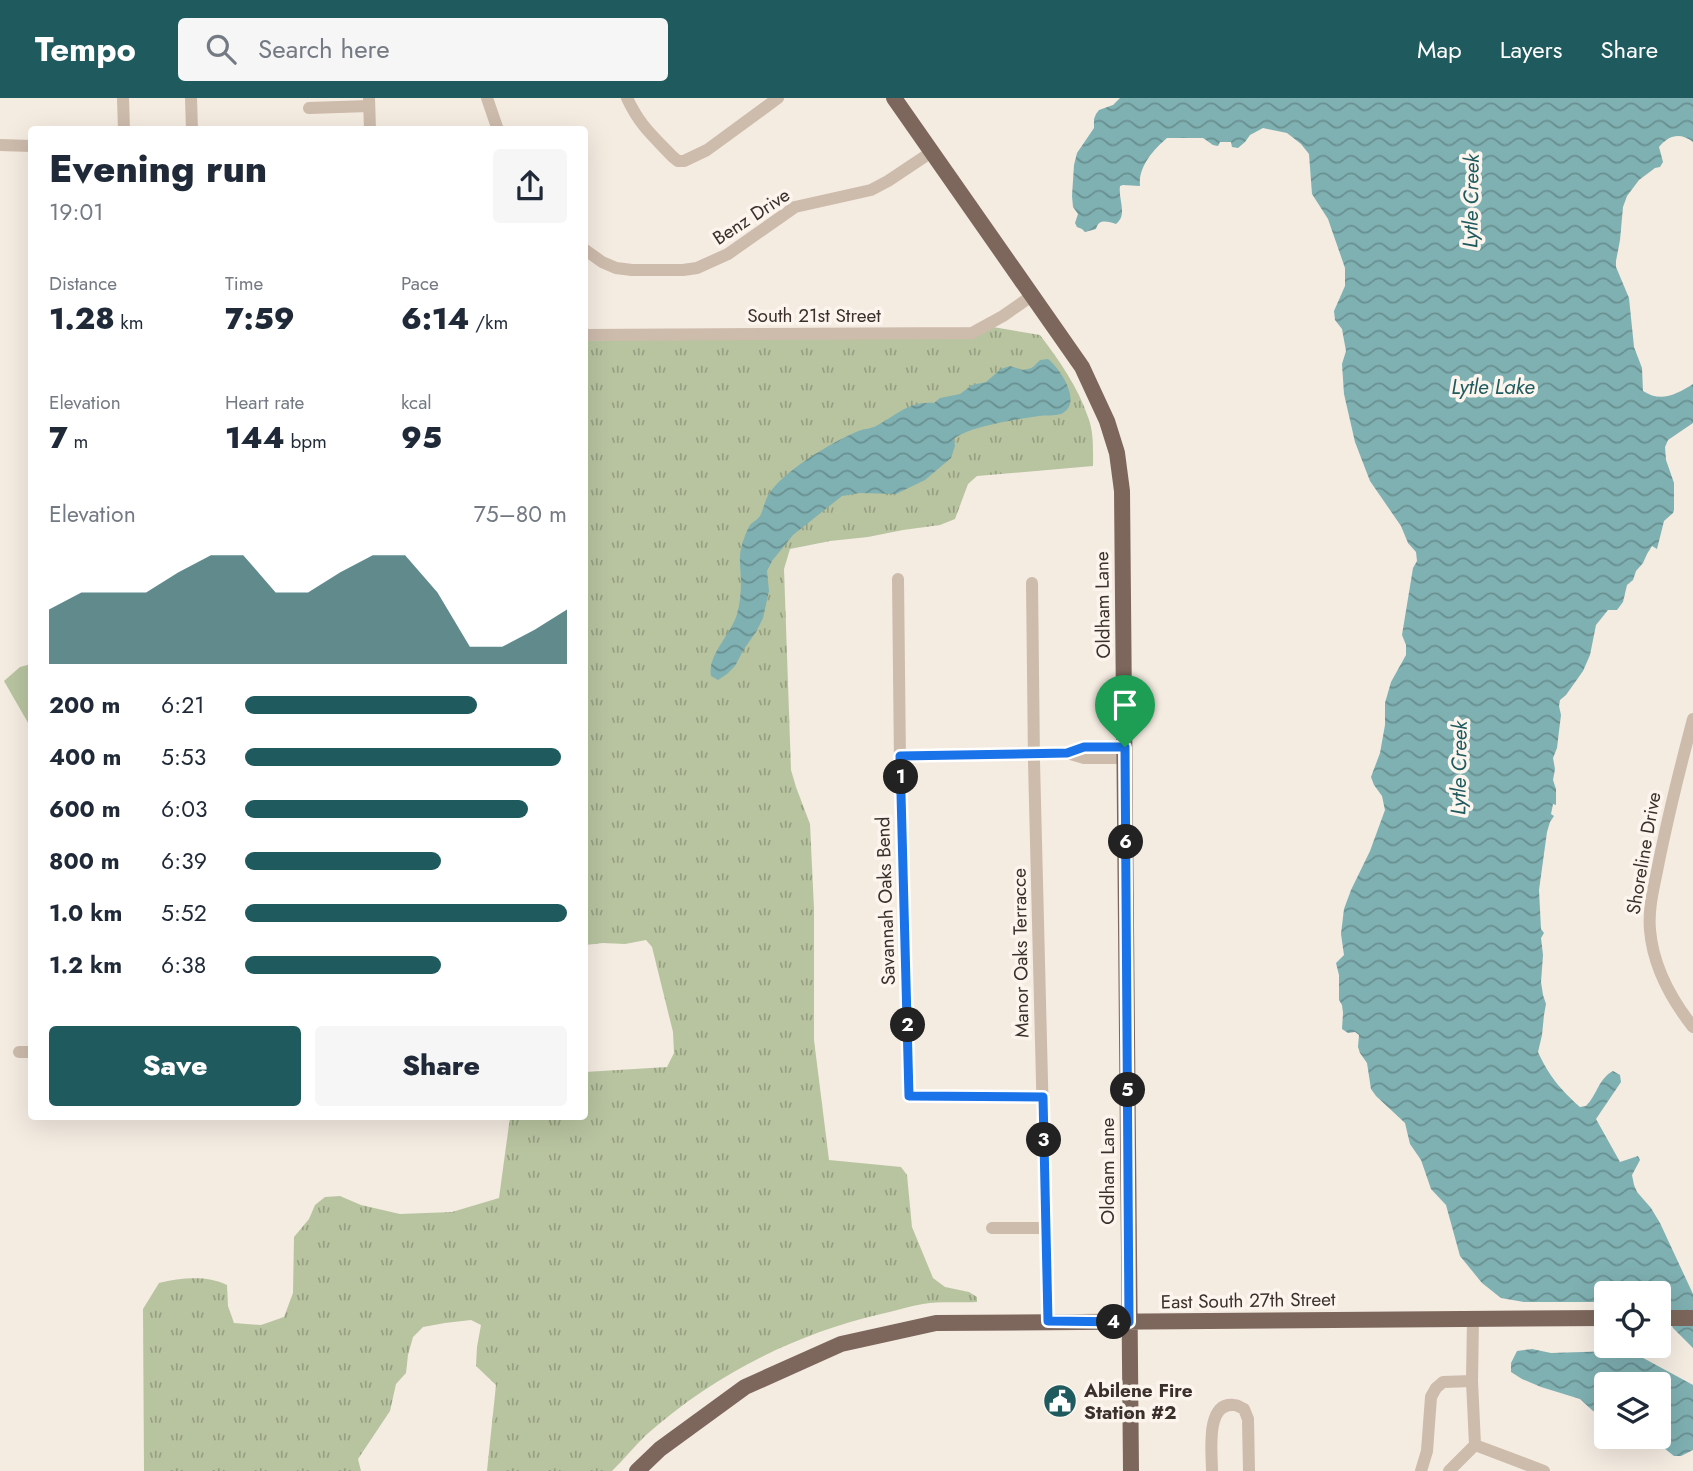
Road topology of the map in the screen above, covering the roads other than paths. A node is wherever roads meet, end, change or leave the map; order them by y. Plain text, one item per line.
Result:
1 (123, 98) edge
2 (191, 98) edge
3 (488, 98) edge
4 (627, 98) edge
5 (778, 98) edge
6 (894, 98) edge
7 (369, 102) edge
8 (309, 108) dead end
9 (124, 126) edge
10 (192, 126) edge
11 (370, 126) edge
12 (497, 126) edge
13 (0, 145) edge
14 (28, 146) edge
15 (933, 151) junction
16 (588, 251) edge
17 (1033, 296) junction
18 (588, 335) edge
19 (898, 579) dead end
20 (1032, 583) dead end
21 (1693, 719) edge
22 (1125, 753) junction
23 (1034, 754) junction
24 (900, 756) junction
25 (1688, 1012) edge
26 (1693, 1027) edge
27 (1043, 1097) junction
28 (992, 1227) dead end
29 (1046, 1228) junction
30 (1473, 1318) junction
31 (1594, 1318) edge
32 (1671, 1318) edge
33 (1693, 1318) edge
34 (1048, 1321) junction
35 (1129, 1322) junction
36 (1472, 1381) junction
37 (1475, 1445) junction
38 (637, 1471) edge
39 (1131, 1471) edge
40 (1212, 1471) edge
41 (1249, 1471) edge
42 (1421, 1471) edge
43 (1449, 1471) edge
44 (1544, 1471) edge

1 - 9 street
2 - 10 street
3 - 12 street
4 - 5 street
6 - 15 main road, Oldham Lane
7 - 8 street
7 - 11 street
13 - 14 street
15 - 16 street, Benz Drive
15 - 17 main road, Oldham Lane
17 - 18 street, South 21st Street
17 - 22 main road, Oldham Lane
19 - 24 street, Savannah Oaks Bend
20 - 23 street, Manor Oaks Terracce
21 - 25 street, Shoreline Drive
22 - 23 street
22 - 35 main road, Oldham Lane
23 - 24 street
23 - 27 street, Manor Oaks Terracce
24 - 27 street, Savannah Oaks Bend
25 - 26 street, Shoreline Drive
27 - 29 street, Manor Oaks Terracce
28 - 29 street
29 - 34 street, Manor Oaks Terracce
30 - 31 main road, East South 27th Street
30 - 35 main road, East South 27th Street
30 - 36 street
32 - 33 main road
34 - 35 main road, East South 27th Street
34 - 38 main road, East South 27th Street
35 - 39 main road, Oldham Lane
36 - 37 street
36 - 42 street
37 - 43 street
37 - 44 street
40 - 41 street

